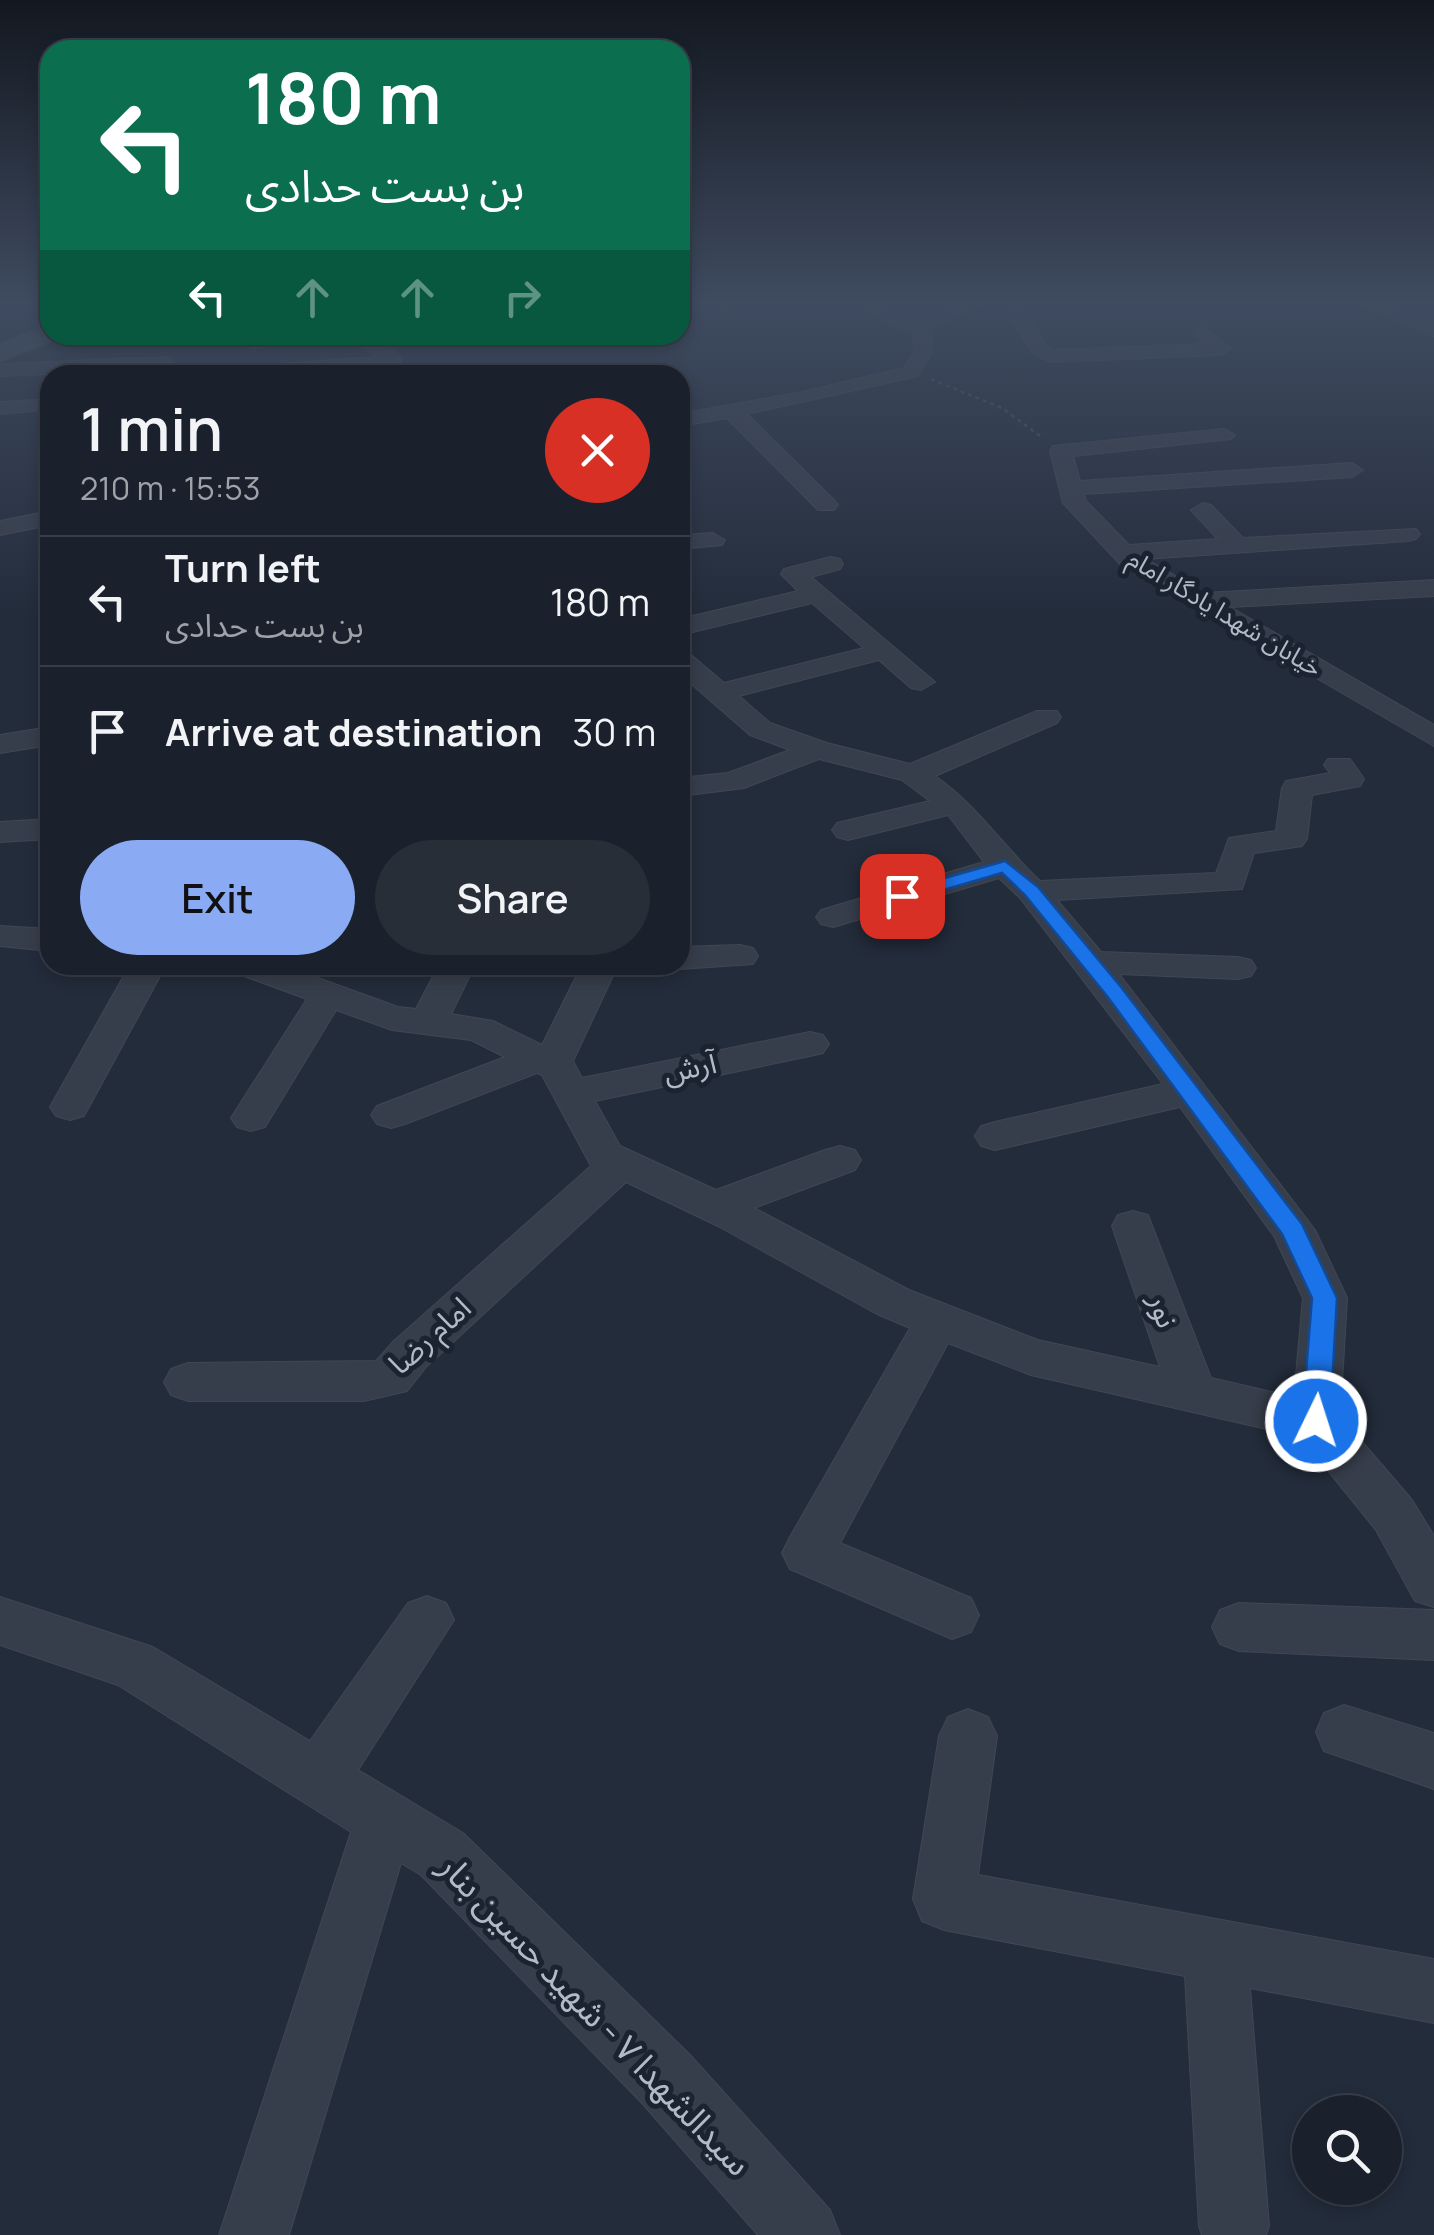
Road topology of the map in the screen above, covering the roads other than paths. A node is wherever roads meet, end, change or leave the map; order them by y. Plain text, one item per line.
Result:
1 (742, 408) edge
2 (732, 410) junction
3 (690, 418) edge
4 (1220, 434) dead end
5 (1352, 470) dead end
6 (1072, 488) junction
7 (826, 505) dead end
8 (1203, 510) dead end
9 (40, 520) edge
10 (0, 528) edge
11 (1408, 534) dead end
12 (713, 540) dead end
13 (690, 541) edge
14 (1237, 546) junction
15 (1123, 553) junction
16 (831, 564) dead end
17 (1434, 588) edge
18 (815, 595) junction
19 (1200, 601) junction
20 (690, 625) edge
21 (884, 651) junction
22 (690, 669) edge
23 (921, 682) dead end
24 (718, 693) junction
25 (1047, 717) dead end
26 (1434, 737) edge
27 (40, 738) edge
28 (0, 744) edge
29 (816, 749) junction
30 (1340, 764) dead end
31 (913, 774) junction
32 (690, 787) edge
33 (954, 804) junction
34 (40, 830) edge
35 (848, 830) dead end
36 (0, 832) edge
37 (1018, 879) junction
38 (832, 916) dead end
39 (0, 936) edge
40 (40, 939) edge
41 (740, 956) dead end
42 (690, 958) edge
43 (1090, 962) junction
44 (1238, 968) dead end
45 (143, 975) edge
46 (277, 975) edge
47 (452, 975) edge
48 (596, 975) edge
49 (328, 994) junction
50 (428, 1022) junction
51 (810, 1044) dead end
52 (554, 1071) junction
53 (1190, 1091) junction
54 (70, 1107) dead end
55 (390, 1114) dead end
56 (251, 1118) dead end
57 (995, 1136) dead end
58 (840, 1160) dead end
59 (622, 1163) junction
60 (715, 1206) junction
61 (1134, 1226) dead end
62 (938, 1320) junction
63 (188, 1382) dead end
64 (1193, 1396) junction
65 (1316, 1421) junction
66 (1434, 1584) edge
67 (952, 1615) dead end
68 (427, 1620) dead end
69 (0, 1621) edge
70 (1240, 1627) dead end
71 (1434, 1636) edge
72 (1344, 1732) dead end
73 (968, 1736) dead end
74 (1434, 1760) edge
75 (319, 1778) junction
76 (384, 1819) junction
77 (1215, 1950) junction
78 (1434, 1991) edge
79 (1234, 2226) dead end
80 (254, 2235) edge
81 (804, 2235) edge

1 - 2 street
2 - 3 street
2 - 7 street
4 - 6 street, خیابان شهدا یادگار امام
5 - 6 street
6 - 15 street, خیابان شهدا یادگار امام
8 - 14 street
9 - 10 street
11 - 14 street
12 - 13 street
14 - 15 street
15 - 19 street, خیابان شهدا یادگار امام
16 - 18 street
17 - 19 street
18 - 20 street
18 - 21 street
19 - 26 street, خیابان شهدا یادگار امام
21 - 23 street
21 - 24 street
22 - 24 street
24 - 29 street
25 - 31 street
27 - 28 street
29 - 31 street
29 - 32 street
30 - 37 street
31 - 33 street
33 - 35 street
33 - 37 street
34 - 36 street
37 - 38 street
37 - 43 street
39 - 40 street
41 - 42 street
43 - 44 street
43 - 53 street
45 - 54 street
46 - 49 street
47 - 50 street
48 - 52 street
49 - 50 street
49 - 56 street
50 - 52 street
51 - 52 street, آرش
52 - 55 street, آرش
52 - 59 street
53 - 57 street
53 - 65 street
58 - 60 street
59 - 60 street
59 - 63 street, امام رضا
60 - 62 street
61 - 64 street, نور
62 - 64 street
62 - 67 street
64 - 65 street
65 - 66 street
68 - 75 street
69 - 75 street, سیدالشهدا ۷ - شهید حسین بنار
70 - 71 street
72 - 74 street
73 - 77 street
75 - 76 street, سیدالشهدا ۷ - شهید حسین بنار
76 - 80 street
76 - 81 street, سیدالشهدا ۷ - شهید حسین بنار
77 - 78 street
77 - 79 street

